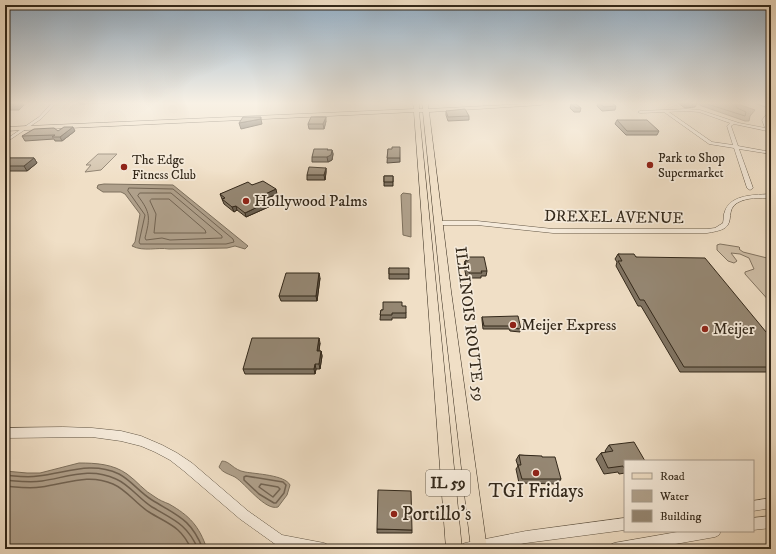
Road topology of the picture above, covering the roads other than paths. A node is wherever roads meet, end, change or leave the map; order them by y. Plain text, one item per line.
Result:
1 (24, 129) edge
2 (418, 129) edge
3 (428, 129) edge
4 (690, 129) edge
5 (730, 129) edge
6 (760, 129) edge
7 (770, 131) edge
8 (5, 142) edge
9 (736, 148) junction
10 (421, 153) junction
11 (771, 153) edge
12 (422, 167) junction
13 (433, 168) junction
14 (750, 188) dead end
15 (436, 191) junction
16 (771, 196) edge
17 (439, 222) junction
18 (5, 433) edge
19 (771, 503) edge
20 (754, 506) edge
21 (771, 522) edge
22 (624, 524) edge
23 (754, 524) edge
24 (709, 532) edge
25 (281, 541) junction
26 (474, 548) edge
27 (291, 549) edge
28 (324, 549) edge
29 (454, 549) edge
30 (614, 549) edge

1 - 8 street
2 - 10 main road, ILLINOIS ROUTE 59 / IL 59
3 - 13 main road, ILLINOIS ROUTE 59 / IL 59
4 - 9 street
5 - 9 street
6 - 7 street
9 - 11 street
9 - 14 street
10 - 12 main road, ILLINOIS ROUTE 59 / IL 59
10 - 13 main road, IL 59
12 - 15 main road, IL 59
12 - 29 main road, ILLINOIS ROUTE 59 / IL 59
13 - 15 main road, ILLINOIS ROUTE 59 / IL 59
15 - 17 main road, ILLINOIS ROUTE 59 / IL 59
16 - 17 street, DREXEL AVENUE
17 - 26 main road, ILLINOIS ROUTE 59 / IL 59
18 - 25 street
19 - 20 street
21 - 23 street
22 - 26 street
24 - 30 street
25 - 27 street
25 - 28 street

